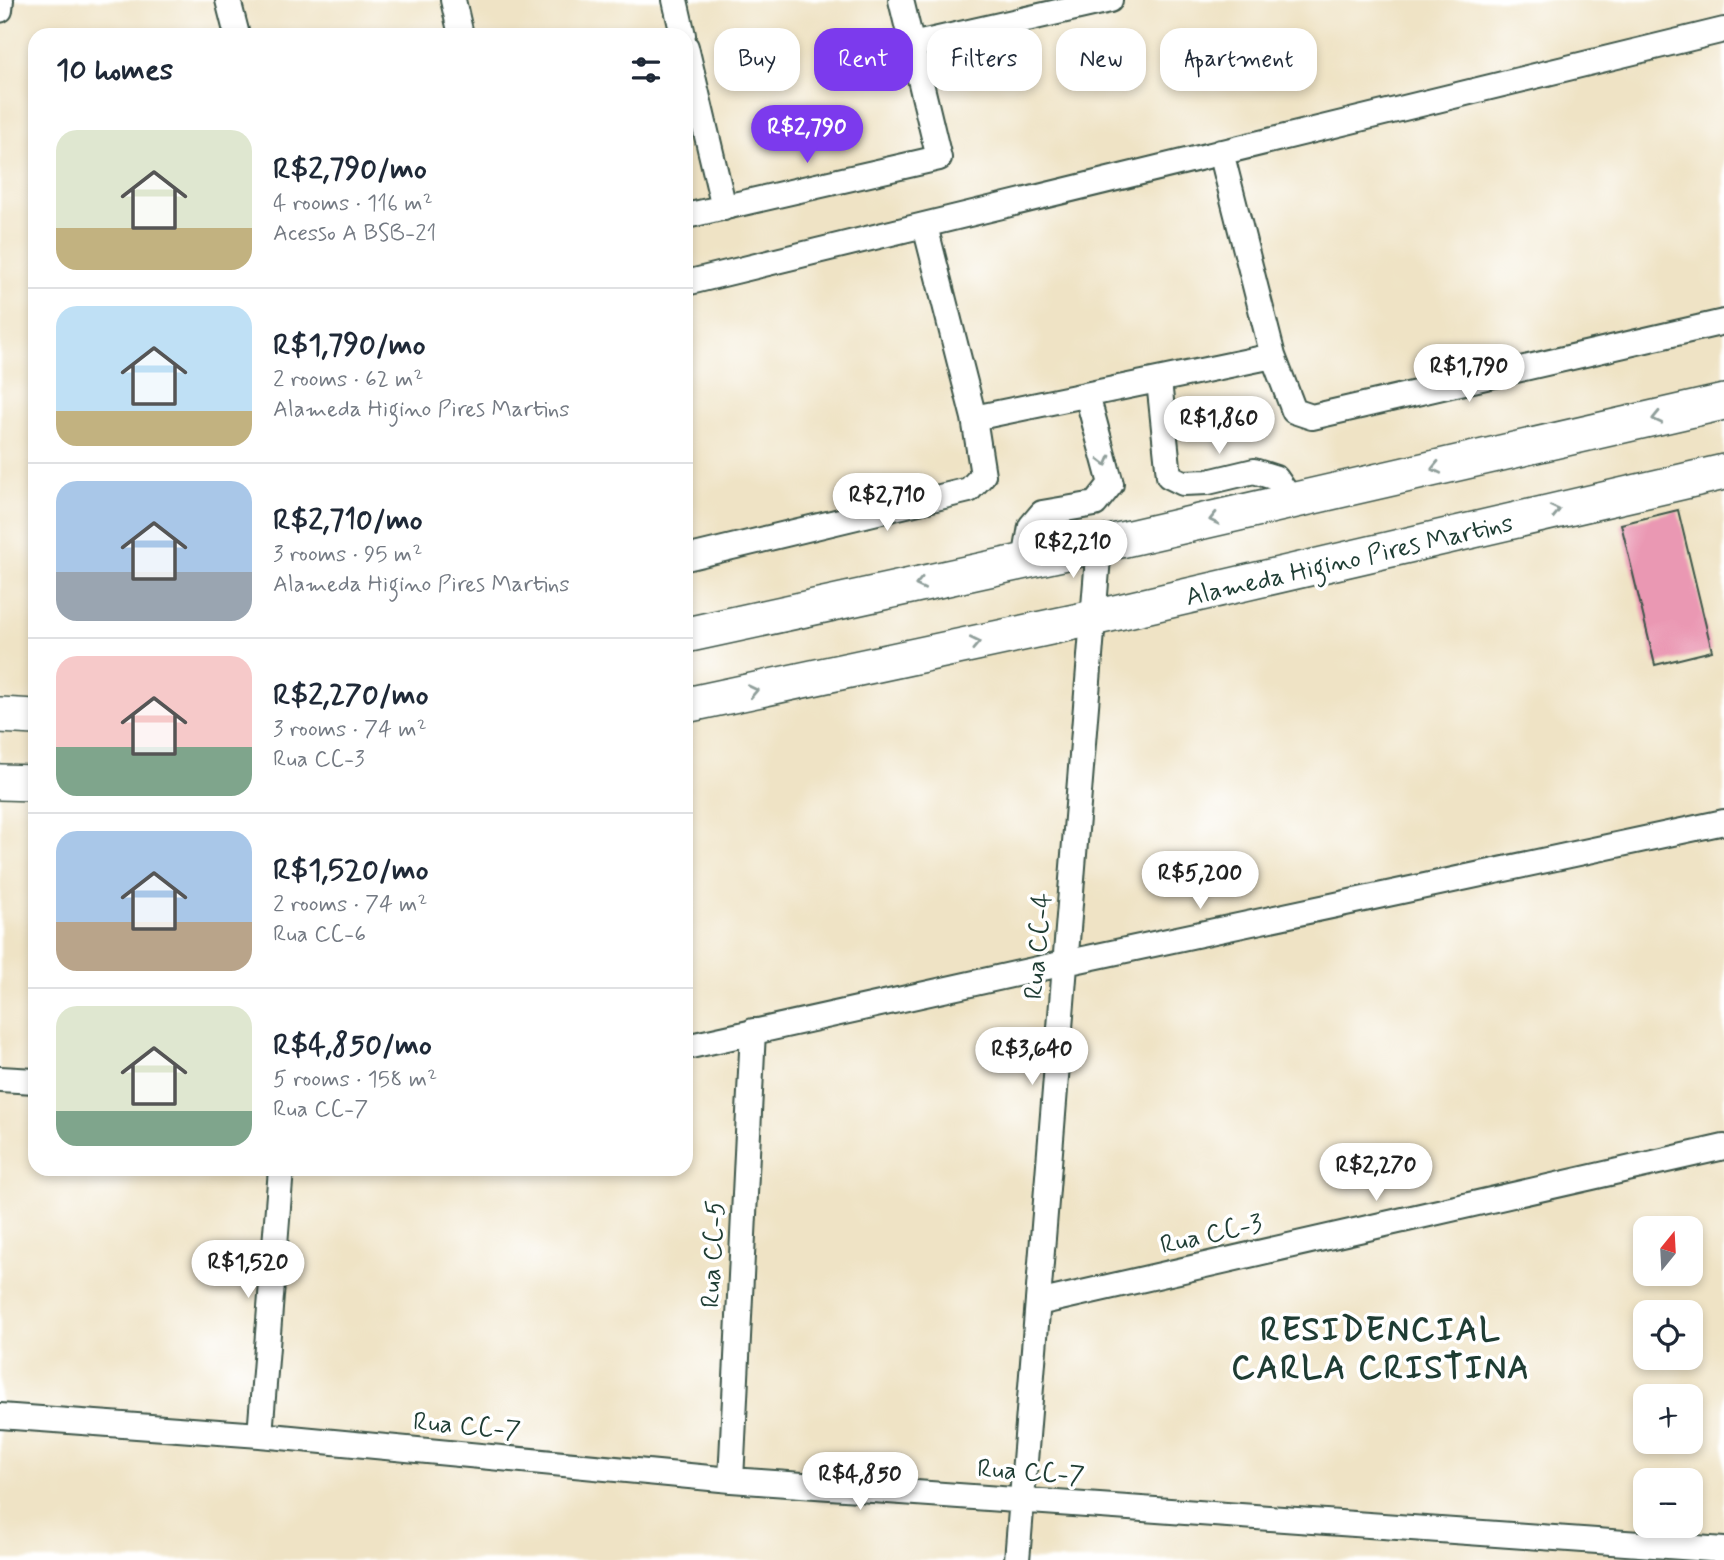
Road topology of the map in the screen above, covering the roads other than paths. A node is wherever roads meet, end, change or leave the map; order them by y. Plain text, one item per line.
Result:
1 (1, 0) edge
2 (228, 0) edge
3 (453, 0) edge
4 (675, 0) edge
5 (901, 0) edge
6 (1110, 0) edge
7 (0, 10) edge
8 (235, 28) edge
9 (459, 28) edge
10 (681, 28) edge
11 (908, 28) edge
12 (1724, 30) edge
13 (913, 46) edge
14 (913, 50) edge
15 (693, 77) edge
16 (1222, 152) junction
17 (724, 208) junction
18 (693, 215) edge
19 (925, 226) junction
20 (693, 282) edge
21 (1724, 322) edge
22 (1273, 356) junction
23 (1159, 381) junction
24 (1087, 395) junction
25 (1724, 402) edge
26 (974, 418) junction
27 (1724, 472) edge
28 (1292, 501) junction
29 (1099, 545) junction
30 (693, 556) edge
31 (1025, 561) junction
32 (1093, 618) junction
33 (693, 633) edge
34 (693, 704) edge
35 (0, 715) edge
36 (28, 717) edge
37 (0, 782) edge
38 (28, 783) edge
39 (1724, 822) edge
40 (1065, 963) junction
41 (753, 1031) junction
42 (693, 1045) edge
43 (0, 1079) edge
44 (28, 1081) edge
45 (1724, 1147) edge
46 (280, 1176) edge
47 (1038, 1303) junction
48 (0, 1416) edge
49 (260, 1435) junction
50 (731, 1480) junction
51 (1023, 1501) junction
52 (1724, 1550) edge
53 (1017, 1560) edge

1 - 7 street
2 - 8 street
3 - 9 street
4 - 10 street
5 - 11 street
6 - 13 street
12 - 16 street
14 - 17 street
15 - 17 street
16 - 19 street
16 - 22 street
17 - 18 street
19 - 20 street
19 - 26 street
21 - 22 street
22 - 23 street
23 - 24 street
23 - 28 street
24 - 26 street
24 -> 31 street
25 -> 28 street
26 - 30 street
32 -> 27 street, Alameda Higino Pires Martins
28 -> 29 street
29 - 31 street
29 - 32 street, Rua CC-4
31 -> 33 street
34 -> 32 street, Alameda Higino Pires Martins
32 - 40 street, Rua CC-4
35 - 36 street
37 - 38 street
39 - 40 street
40 - 41 street
40 - 47 street, Rua CC-4
41 - 42 street
41 - 50 street, Rua CC-5
43 - 44 street
45 - 47 street, Rua CC-3
46 - 49 street
47 - 51 street, Rua CC-4
48 - 49 street, Rua CC-7
49 - 50 street, Rua CC-7
50 - 51 street, Rua CC-7
51 - 52 street, Rua CC-7
51 - 53 street, Rua CC-4

